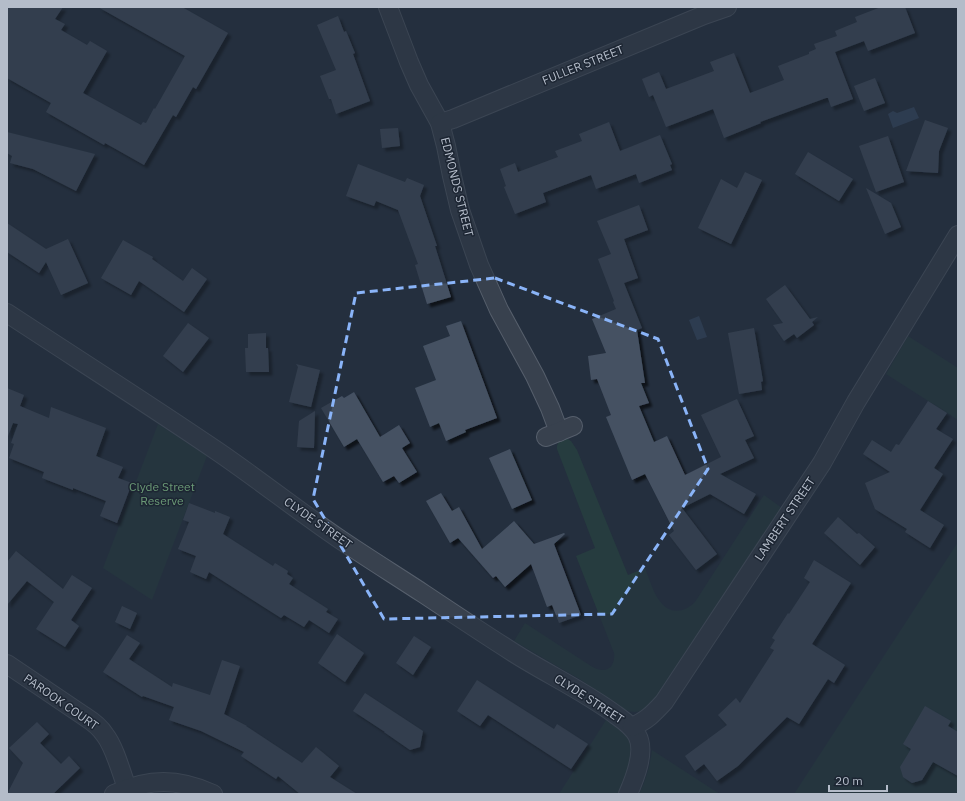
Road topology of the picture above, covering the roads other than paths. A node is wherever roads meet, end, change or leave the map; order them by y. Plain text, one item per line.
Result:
1 (388, 7) edge
2 (727, 7) edge
3 (440, 123) junction
4 (958, 235) edge
5 (7, 313) edge
6 (559, 432) dead end
7 (7, 664) edge
8 (632, 727) junction
9 (120, 791) edge
10 (213, 794) edge
11 (628, 794) edge

1 - 3 street, EDMONDS STREET
2 - 3 street, FULLER STREET
3 - 6 street, EDMONDS STREET
4 - 8 street, LAMBERT STREET
5 - 8 street, CLYDE STREET
7 - 9 street, PAROOK COURT
8 - 11 street
9 - 10 street

